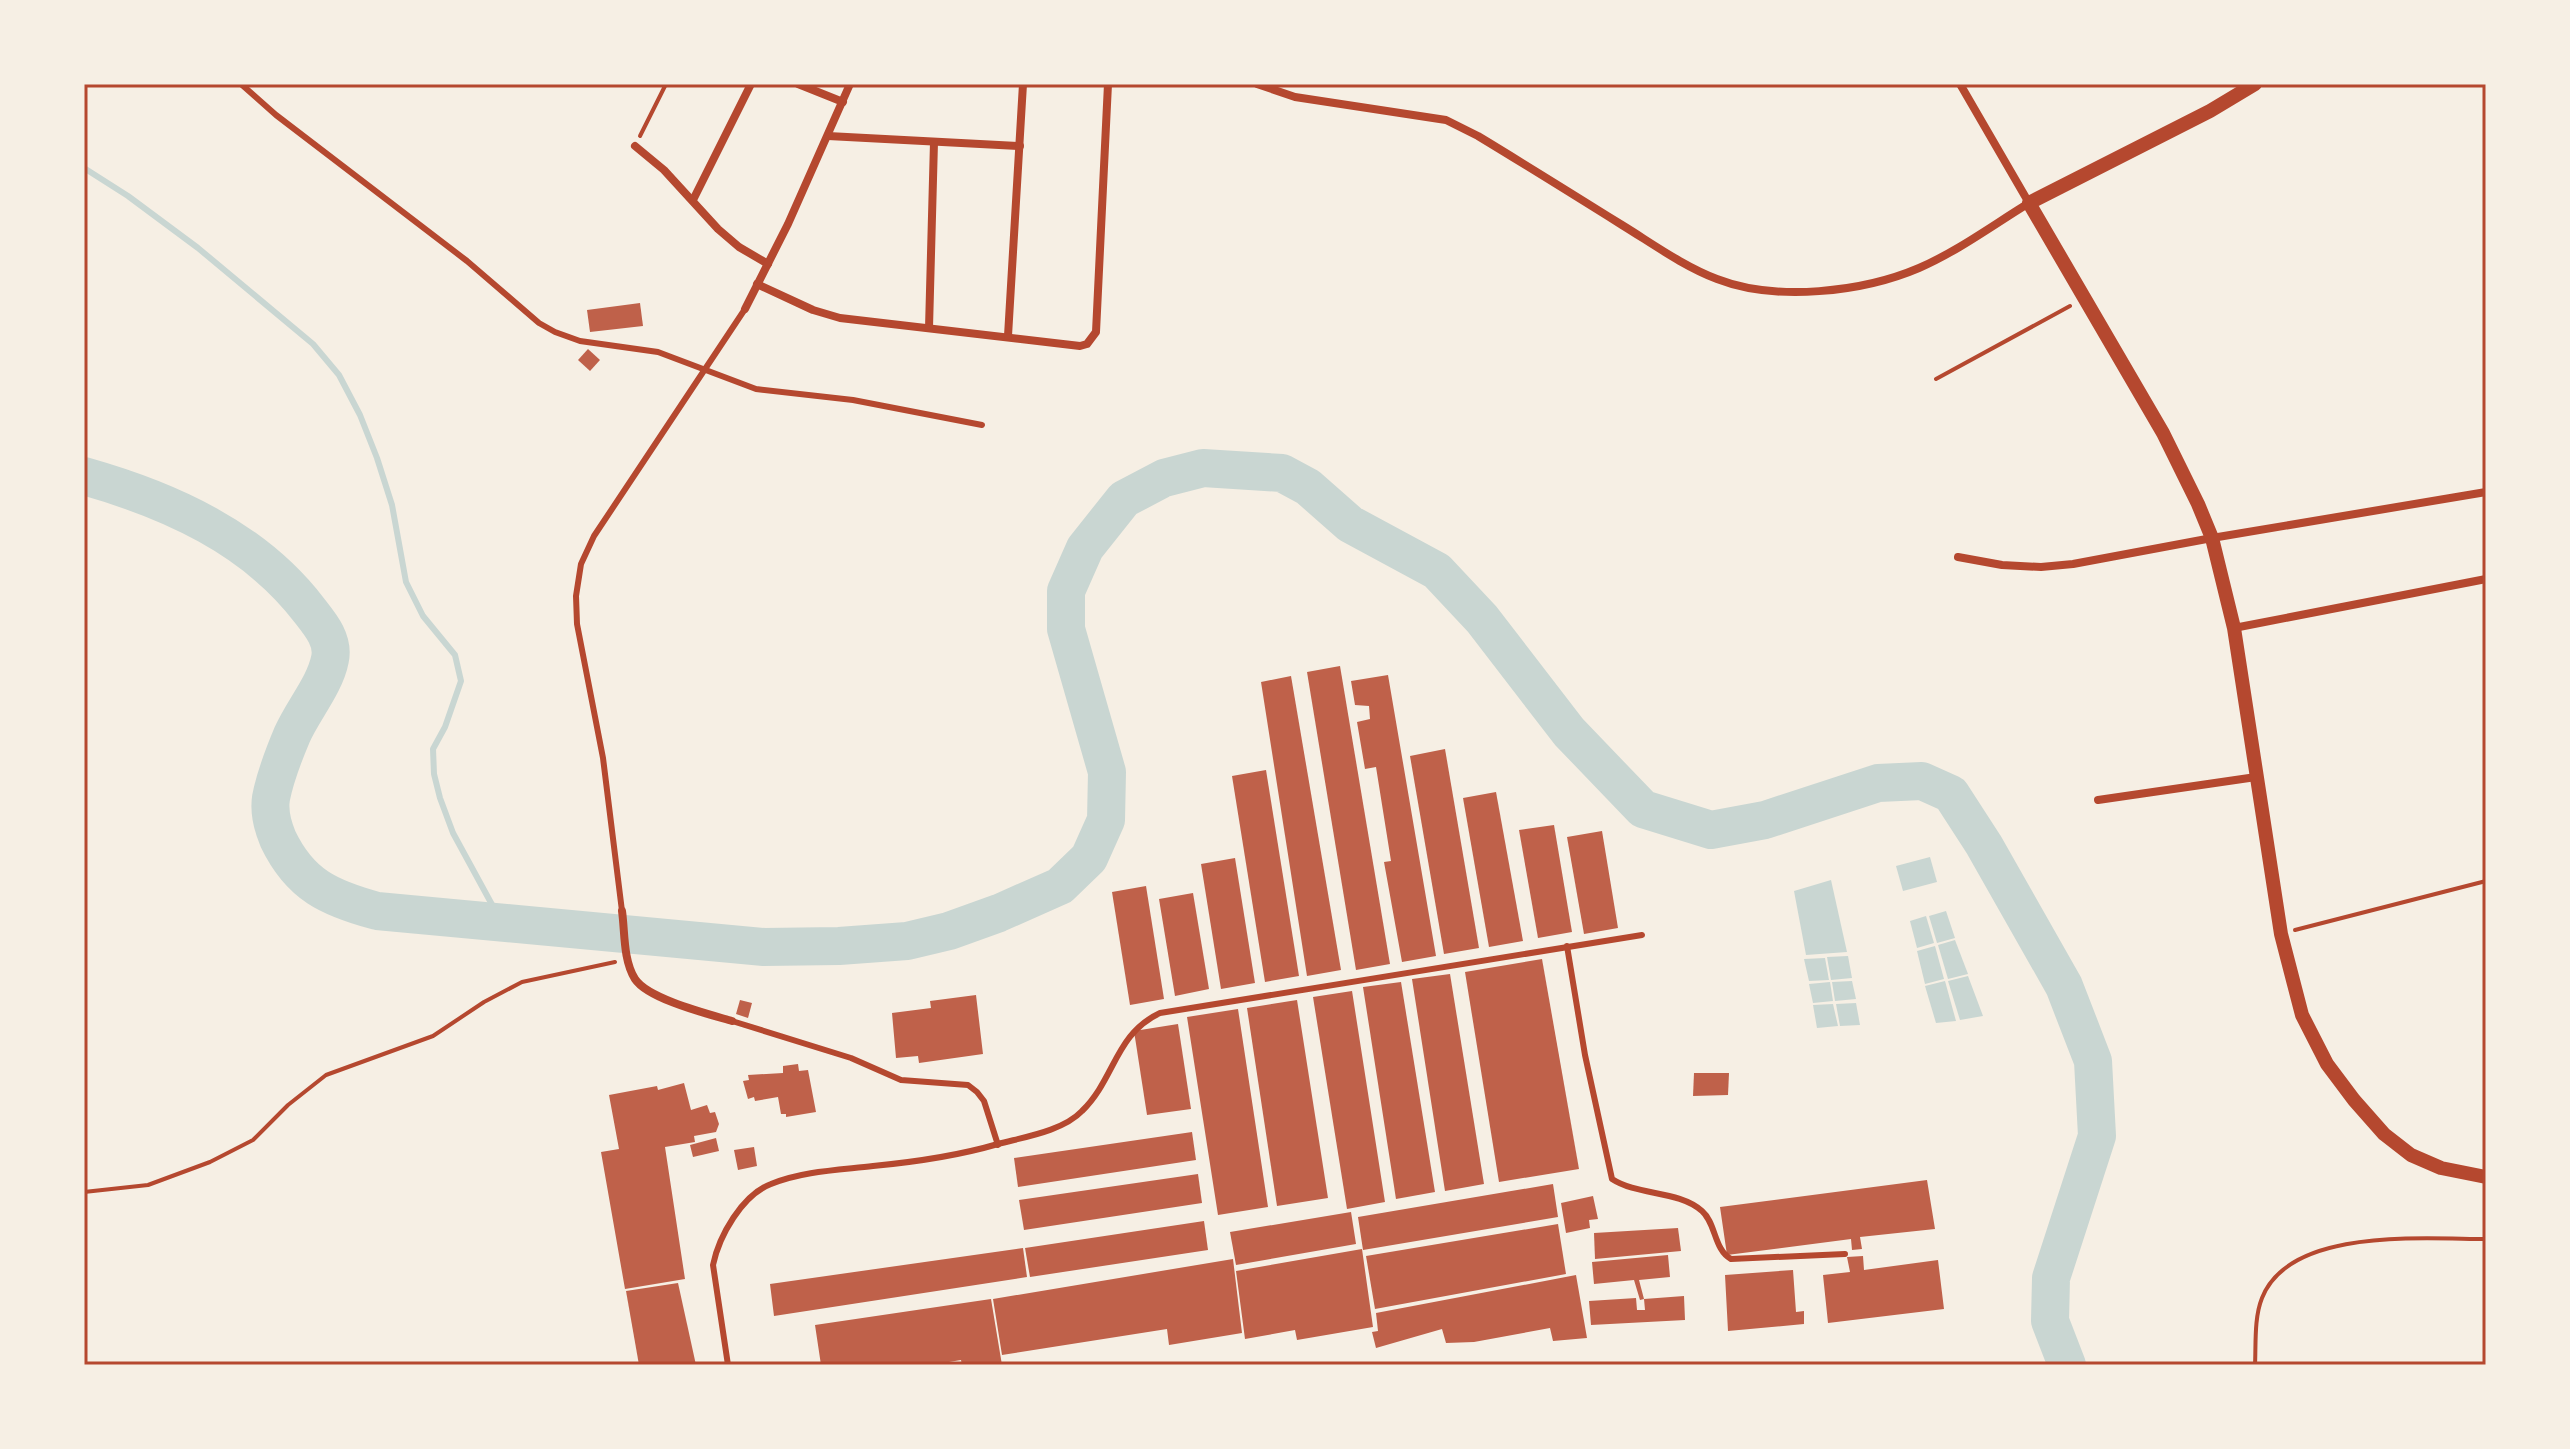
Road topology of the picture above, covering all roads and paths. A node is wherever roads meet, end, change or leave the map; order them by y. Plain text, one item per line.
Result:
1 (241, 84) edge
2 (666, 84) edge
3 (751, 84) edge
4 (798, 84) edge
5 (850, 84) edge
6 (1023, 84) edge
7 (1108, 84) edge
8 (1257, 84) edge
9 (1960, 84) edge
10 (2255, 84) edge
11 (843, 102) junction
12 (828, 136) junction
13 (934, 142) junction
14 (635, 146) joint
15 (1020, 146) junction
16 (693, 200) junction
17 (2029, 203) junction
18 (768, 264) junction
19 (757, 284) junction
20 (2085, 297) junction
21 (745, 309) joint
22 (929, 328) junction
23 (1008, 336) junction
24 (705, 371) junction
25 (1936, 379) dead end
26 (982, 425) dead end
27 (2486, 492) edge
28 (2212, 538) junction
29 (1958, 557) dead end
30 (2486, 579) edge
31 (2234, 628) junction
32 (2256, 777) junction
33 (2098, 800) dead end
34 (2486, 881) edge
35 (622, 911) joint
36 (2281, 934) junction
37 (1642, 935) dead end
38 (1567, 946) junction
39 (627, 955) junction
40 (732, 1021) joint
41 (998, 1145) junction
42 (2486, 1177) edge
43 (84, 1192) edge
44 (2486, 1239) edge
45 (1845, 1254) dead end
46 (728, 1365) edge
47 (2255, 1365) edge

1 - 24 lane
2 - 14 path
3 - 16 street
4 - 11 street
5 - 11 street
6 - 15 street
7 - 23 street
8 - 17 street
9 - 17 street
10 - 17 street
11 - 12 street
12 - 13 street
12 - 18 street
13 - 15 street
13 - 22 street
14 - 16 street
15 - 23 street
16 - 18 street
17 - 20 street
18 - 19 street
19 - 21 street
19 - 22 street
20 - 25 path
20 - 28 street
21 - 24 lane
22 - 23 street
24 - 26 lane
24 - 35 lane
27 - 28 street
28 - 29 street
28 - 31 street
30 - 31 street
31 - 32 street
32 - 33 street
32 - 36 street
34 - 36 path
35 - 39 street
36 - 42 street
37 - 38 lane
38 - 41 lane
38 - 45 lane
39 - 40 street
39 - 43 path
40 - 41 lane
41 - 46 lane
44 - 47 path

